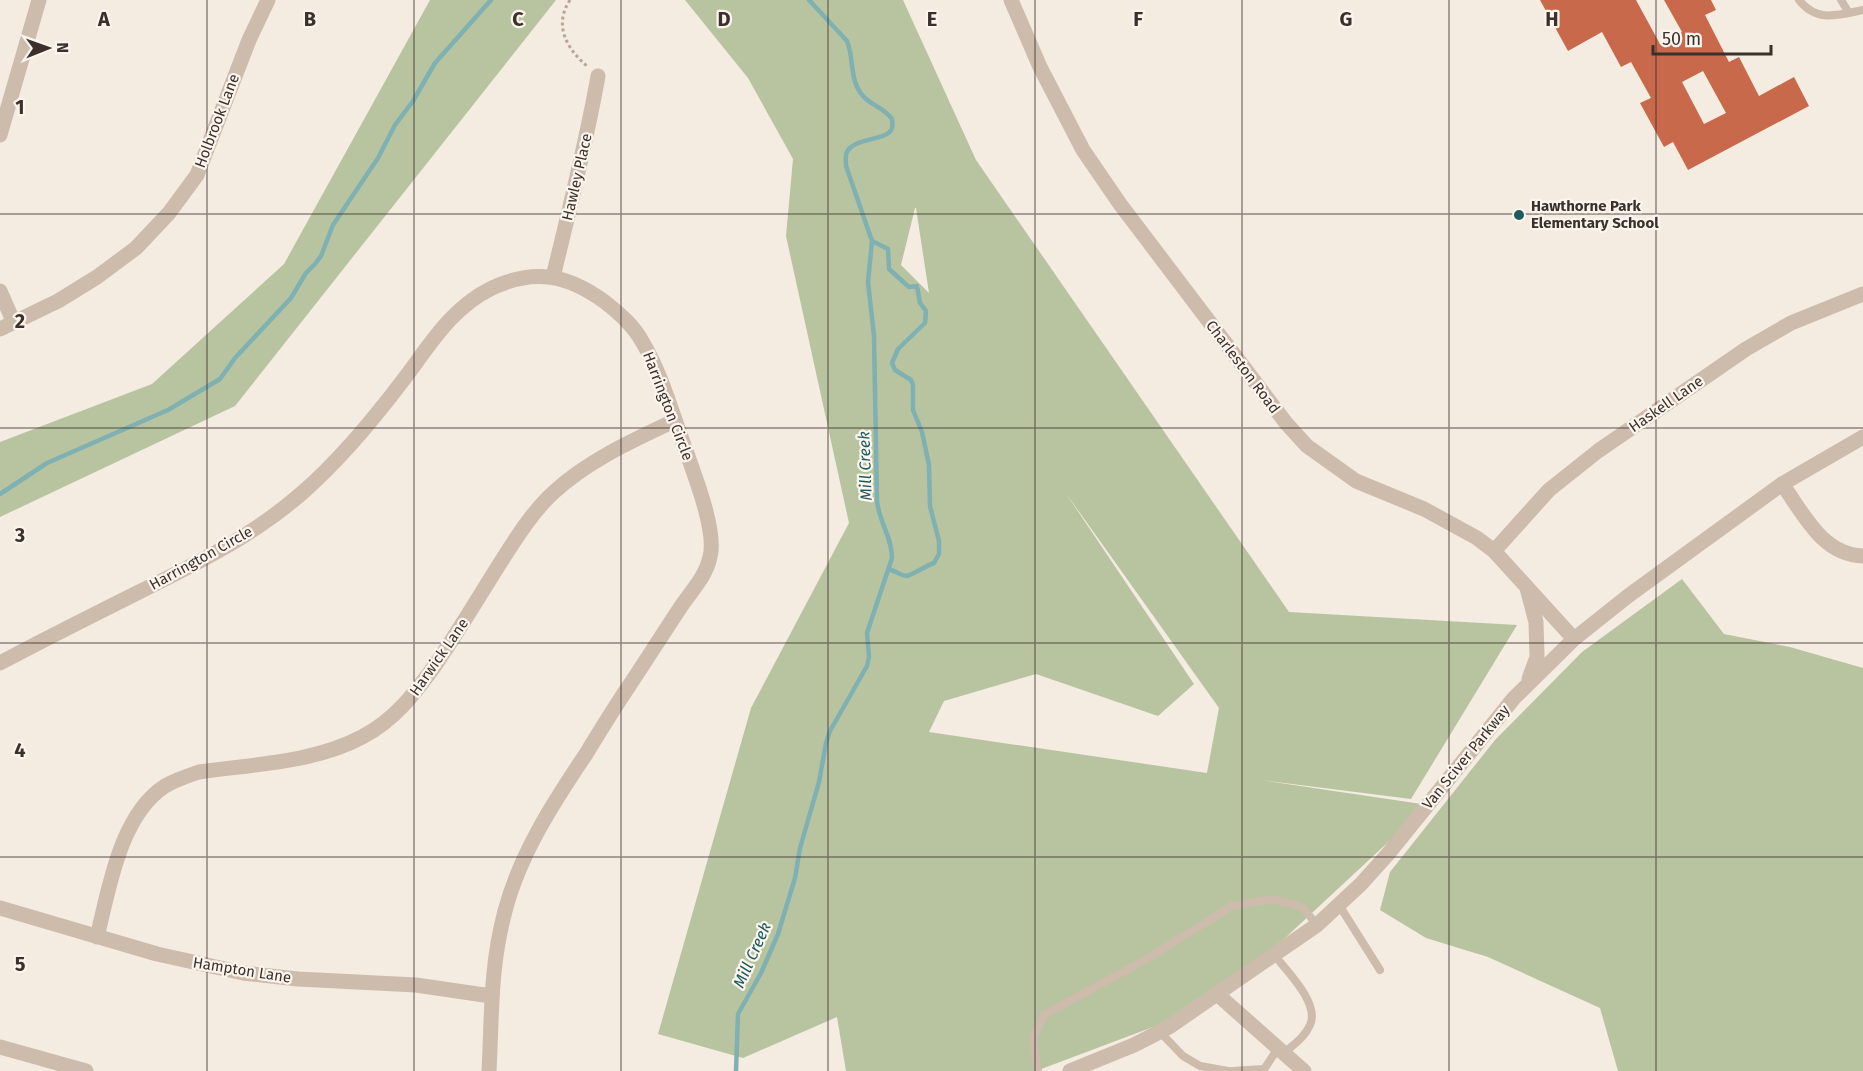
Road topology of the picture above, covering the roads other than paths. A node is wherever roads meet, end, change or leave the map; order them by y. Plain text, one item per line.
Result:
1 (39, 0) edge
2 (268, 0) edge
3 (1011, 0) edge
4 (1798, 0) edge
5 (1841, 0) edge
6 (1863, 10) edge
7 (1849, 13) junction
8 (598, 76) road end
9 (0, 135) edge
10 (553, 277) junction
11 (0, 291) edge
12 (1863, 294) edge
13 (7, 326) edge
14 (674, 421) junction
15 (1863, 437) edge
16 (1782, 484) junction
17 (1494, 551) junction
18 (1863, 556) edge
19 (1527, 585) junction
20 (1574, 639) junction
21 (0, 663) edge
22 (1527, 684) junction
23 (1339, 905) junction
24 (0, 908) edge
25 (1317, 925) junction
26 (97, 937) junction
27 (1275, 956) junction
28 (1380, 970) dead end
29 (1217, 994) junction
30 (491, 996) junction
31 (1160, 1032) junction
32 (0, 1047) edge
33 (1281, 1050) junction
34 (1263, 1070) edge
35 (86, 1071) edge
36 (489, 1071) edge
37 (1038, 1071) edge
38 (1070, 1071) edge
39 (1230, 1071) edge
40 (1304, 1071) edge

1 - 9 street
2 - 13 street, Holbrook Lane
3 - 17 street, Charleston Road
4 - 7 lane
5 - 7 lane
6 - 7 lane
8 - 10 street, Hawley Place
10 - 14 street, Harrington Circle
10 - 21 street, Harrington Circle
11 - 13 street
12 - 17 street, Haskell Lane
14 - 26 street, Harwick Lane
14 - 30 street, Harrington Circle
15 - 16 street, Van Sciver Parkway
16 - 18 street
16 - 20 street, Van Sciver Parkway
17 - 19 street, Charleston Road
19 - 20 street, Charleston Road
19 - 22 street
20 - 22 street, Van Sciver Parkway
22 - 23 street, Van Sciver Parkway
23 - 25 street, Van Sciver Parkway
23 - 28 lane
24 - 26 street, Hampton Lane
25 - 27 street, Van Sciver Parkway
25 - 37 lane
26 - 30 street, Hampton Lane
27 - 29 street, Van Sciver Parkway
27 - 33 lane
29 - 31 street, Van Sciver Parkway
29 - 33 street
30 - 36 street, Harrington Circle
31 - 38 street, Van Sciver Parkway
31 - 39 lane
32 - 35 street
33 - 34 lane
33 - 40 street
34 - 39 lane

